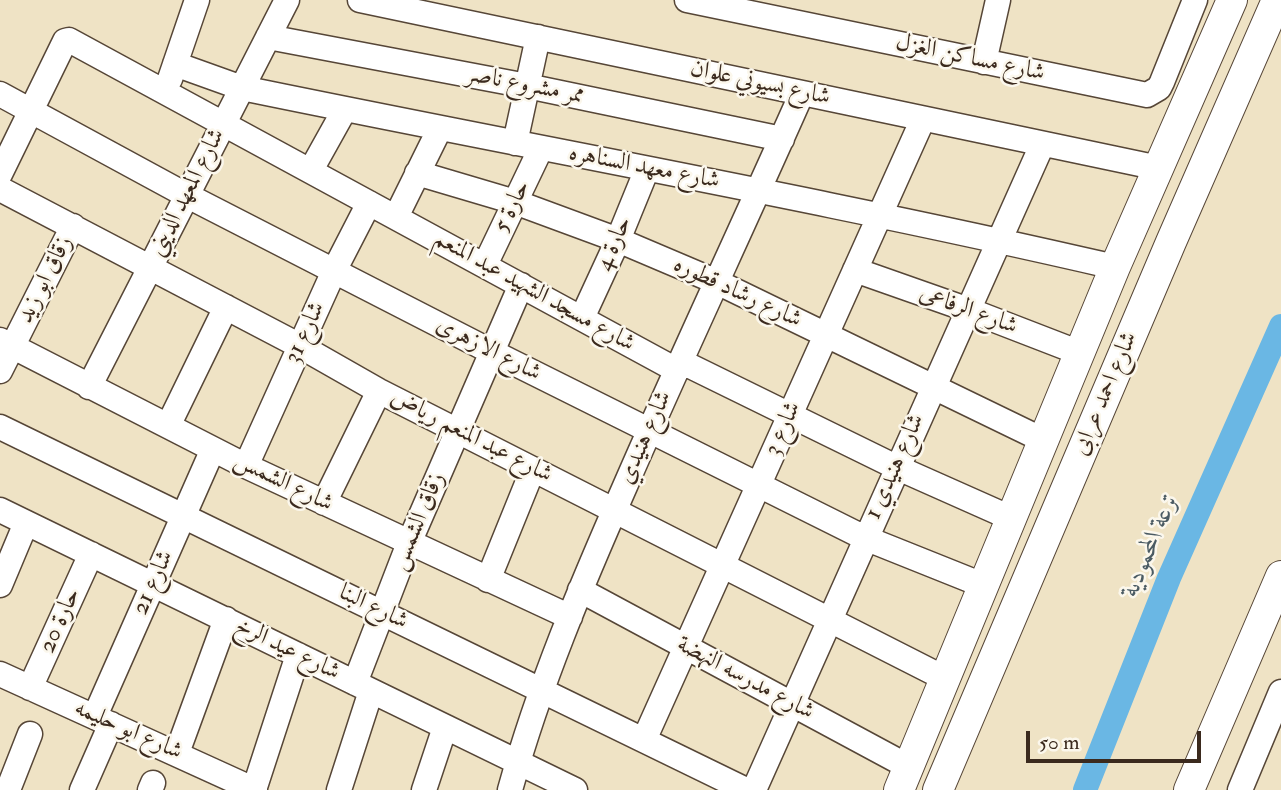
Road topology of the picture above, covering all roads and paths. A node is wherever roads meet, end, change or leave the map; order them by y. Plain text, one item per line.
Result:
1 (197, 0) edge
2 (287, 0) edge
3 (360, 0) edge
4 (687, 0) edge
5 (998, 0) edge
6 (1195, 0) edge
7 (1233, 0) edge
8 (1277, 0) edge
9 (268, 37) junction
10 (538, 37) junction
11 (984, 62) junction
12 (175, 64) junction
13 (527, 86) junction
14 (242, 88) junction
15 (166, 92) junction
16 (802, 93) junction
17 (0, 94) edge
18 (345, 109) junction
19 (30, 111) junction
20 (923, 119) junction
21 (223, 124) junction
22 (440, 128) junction
23 (782, 139) junction
24 (515, 143) junction
25 (1042, 145) junction
26 (541, 148) junction
27 (1159, 168) junction
28 (647, 169) junction
29 (311, 170) junction
30 (417, 173) junction
31 (0, 174) edge
32 (0, 188) edge
33 (758, 191) junction
34 (186, 195) junction
35 (515, 202) junction
36 (369, 203) junction
37 (879, 215) junction
38 (396, 217) junction
39 (73, 226) junction
40 (618, 240) junction
41 (999, 240) junction
42 (485, 265) junction
43 (150, 267) junction
44 (1115, 267) junction
45 (855, 270) junction
46 (334, 271) junction
47 (717, 282) junction
48 (521, 285) junction
49 (226, 307) junction
50 (967, 309) junction
51 (582, 318) junction
52 (826, 334) junction
53 (6, 343) edge
54 (300, 346) junction
55 (492, 352) junction
56 (1080, 353) junction
57 (679, 365) junction
58 (0, 371) edge
59 (932, 386) junction
60 (89, 387) junction
61 (379, 391) junction
62 (790, 415) junction
63 (168, 426) junction
64 (0, 428) edge
65 (458, 430) junction
66 (649, 430) junction
67 (1045, 441) junction
68 (213, 449) junction
69 (246, 466) junction
70 (896, 467) junction
71 (533, 469) junction
72 (758, 485) junction
73 (324, 503) junction
74 (0, 510) edge
75 (614, 510) junction
76 (183, 516) junction
77 (1013, 519) junction
78 (26, 523) junction
79 (865, 538) junction
80 (409, 542) junction
81 (91, 554) junction
82 (722, 565) junction
83 (1281, 576) edge
84 (488, 580) junction
85 (154, 584) junction
86 (0, 585) edge
87 (985, 586) junction
88 (580, 590) junction
89 (382, 612) junction
90 (570, 617) junction
91 (226, 620) junction
92 (831, 620) junction
93 (686, 647) junction
94 (298, 655) junction
95 (0, 674) edge
96 (946, 679) junction
97 (363, 687) junction
98 (30, 688) junction
99 (542, 690) junction
100 (1281, 692) edge
101 (792, 704) junction
102 (103, 720) junction
103 (445, 727) junction
104 (30, 734) dead end
105 (644, 740) junction
106 (177, 753) junction
107 (518, 762) junction
108 (904, 779) edge
109 (704, 780) edge
110 (9, 787) edge
111 (82, 790) edge
112 (255, 790) edge
113 (340, 790) edge
114 (424, 790) edge
115 (510, 790) edge
116 (575, 790) edge
117 (746, 790) edge
118 (754, 790) edge
119 (938, 790) edge
120 (1189, 790) edge
121 (1240, 790) edge

1 - 12 street
2 - 9 street, شارع المعهد الديني
3 - 10 street, شارع بسيوني علوان
4 - 11 street, شارع مساكن الغزل
5 - 11 street
6 - 11 street, شارع مساكن الغزل
7 - 27 main road, شارع احمد عرابى
8 - 119 main road, شارع احمد عرابى
9 - 13 street, ممر مشروع ناصر
9 - 14 street, شارع المعهد الديني
10 - 13 street
10 - 16 street, شارع بسيوني علوان
12 - 14 street, شارع معهد السناهره
12 - 15 street
13 - 23 street, ممر مشروع ناصر
13 - 24 street
14 - 18 street, شارع معهد السناهره
14 - 21 street, شارع المعهد الديني
15 - 19 street, شارع مسجد الشهيد عبد المنعم
15 - 21 street, شارع مسجد الشهيد عبد المنعم
16 - 20 street, شارع بسيوني علوان
16 - 23 street, شارع هنيدي
17 - 19 street, شارع الازهرى
18 - 22 street, شارع معهد السناهره
18 - 29 street
19 - 31 street
19 - 34 street, شارع الازهرى
20 - 25 street, شارع بسيوني علوان
20 - 37 street, شارع 3
21 - 29 street, شارع مسجد الشهيد عبد المنعم
21 - 34 street, شارع المعهد الديني
22 - 24 street, شارع معهد السناهره
22 - 30 street
23 - 33 street, شارع هنيدي
24 - 26 street, شارع معهد السناهره
25 - 27 street, شارع بسيوني علوان
25 - 41 street, شارع هنيدي 1
26 - 28 street, شارع معهد السناهره
26 - 35 street, حارة 5
27 - 44 main road, شارع احمد عرابى
28 - 33 street, شارع معهد السناهره
28 - 40 street, حارة 4
29 - 36 street, شارع مسجد الشهيد عبد المنعم
30 - 35 street, شارع رشاد قطوره
30 - 38 street
32 - 39 street, شارع عبد المنعم رياض
33 - 37 street, شارع معهد السناهره
33 - 47 street, شارع هنيدي
34 - 43 street, شارع المعهد الديني
34 - 46 street, شارع الازهرى
35 - 40 street, شارع رشاد قطوره
35 - 42 street, حارة 5
36 - 38 street, شارع مسجد الشهيد عبد المنعم
36 - 46 street, شارع 31
37 - 41 street, شارع معهد السناهره
37 - 45 street, شارع 3
38 - 42 street, شارع مسجد الشهيد عبد المنعم
39 - 43 street, شارع عبد المنعم رياض
39 - 53 street, زقاق ابو زيد
40 - 47 street, شارع رشاد قطوره
40 - 51 street, حارة 4
41 - 44 street, شارع معهد السناهره
41 - 50 street, شارع هنيدي 1
42 - 48 street, شارع مسجد الشهيد عبد المنعم
43 - 49 street, شارع عبد المنعم رياض
43 - 60 street, شارع المعهد الديني
44 - 56 main road, شارع احمد عرابى
45 - 50 street, شارع الرفاعى
45 - 52 street, شارع 3
46 - 54 street, شارع 31
46 - 55 street, شارع الازهرى
47 - 52 street, شارع رشاد قطوره
47 - 57 street, شارع هنيدي
48 - 51 street, شارع مسجد الشهيد عبد المنعم
48 - 55 street, زقاق الشمس
49 - 54 street, شارع عبد المنعم رياض
49 - 63 street
50 - 56 street, شارع الرفاعى
50 - 59 street, شارع هنيدي 1
51 - 57 street, شارع مسجد الشهيد عبد المنعم
52 - 59 street, شارع رشاد قطوره
52 - 62 street, شارع 3
53 - 58 street, زقاق ابو زيد
53 - 60 street, شارع الشمس
54 - 61 street, شارع عبد المنعم رياض
54 - 69 street, شارع 31
55 - 65 street, زقاق الشمس
55 - 66 street, شارع الازهرى
56 - 67 main road, شارع احمد عرابى
57 - 62 street, شارع مسجد الشهيد عبد المنعم
57 - 66 street, شارع هنيدي
59 - 67 street, شارع رشاد قطوره
59 - 70 street, شارع هنيدي 1
60 - 63 street, شارع الشمس
61 - 65 street, شارع عبد المنعم رياض
61 - 73 street
62 - 70 street, شارع مسجد الشهيد عبد المنعم
62 - 72 street, شارع 3
63 - 68 street, شارع الشمس
64 - 76 street, شارع البنا
65 - 71 street, شارع عبد المنعم رياض
65 - 80 street, زقاق الشمس
66 - 72 street, شارع الازهرى
66 - 75 street, شارع هنيدي
67 - 77 main road, شارع احمد عرابى
68 - 69 street, شارع الشمس
68 - 76 street, شارع 21
69 - 73 street, شارع الشمس
70 - 77 street, شارع مسجد الشهيد عبد المنعم
70 - 79 street, شارع هنيدي 1
71 - 75 street, شارع عبد المنعم رياض
71 - 84 street
72 - 79 street, شارع الازهرى
72 - 82 street, شارع 3
73 - 80 street, شارع الشمس
74 - 78 street, شارع عيد الرخ
75 - 82 street, شارع عبد المنعم رياض
75 - 88 street, شارع هنيدي
76 - 85 street, شارع 21
76 - 89 street, شارع البنا
77 - 87 main road, شارع احمد عرابى
78 - 81 street, شارع عيد الرخ
78 - 86 street
79 - 87 street, شارع الازهرى
79 - 92 street, شارع هنيدي 1
80 - 84 street, شارع الشمس
80 - 89 street, زقاق الشمس
81 - 85 street, شارع عيد الرخ
81 - 98 street, حارة 20
82 - 92 street, شارع عبد المنعم رياض
82 - 93 street, شارع 3
83 - 120 main road
84 - 90 street, شارع الشمس
85 - 91 street, شارع عيد الرخ
85 - 102 street, شارع 21
87 - 96 main road, شارع احمد عرابى
88 - 90 street, شارع هنيدي
88 - 93 street, شارع مدرسه النهضة
89 - 97 street, زقاق الشمس
89 - 99 street, شارع البنا
90 - 99 street, شارع هنيدي
91 - 94 street, شارع عيد الرخ
91 - 106 street
92 - 96 street, شارع عبد المنعم رياض
92 - 101 street, شارع هنيدي 1
93 - 101 street, شارع مدرسه النهضة
93 - 105 street, شارع 3
94 - 97 street, شارع عيد الرخ
94 - 112 street
95 - 98 street, شارع ابو حليمه
96 - 108 main road, شارع احمد عرابى
97 - 103 street, شارع عيد الرخ
97 - 113 street, زقاق الشمس
98 - 102 street, شارع ابو حليمه
99 - 105 street, شارع البنا
99 - 107 street, شارع هنيدي
100 - 121 street
101 - 108 street, شارع مدرسه النهضة
101 - 118 street, شارع هنيدي 1
102 - 106 street, شارع ابو حليمه
102 - 111 street, شارع 21
103 - 107 street, شارع عيد الرخ
103 - 114 street
104 - 110 street
105 - 109 street, شارع البنا
106 - 112 street, شارع ابو حليمه
107 - 115 street, شارع هنيدي
107 - 116 street, شارع عيد الرخ
109 - 117 street, شارع البنا

